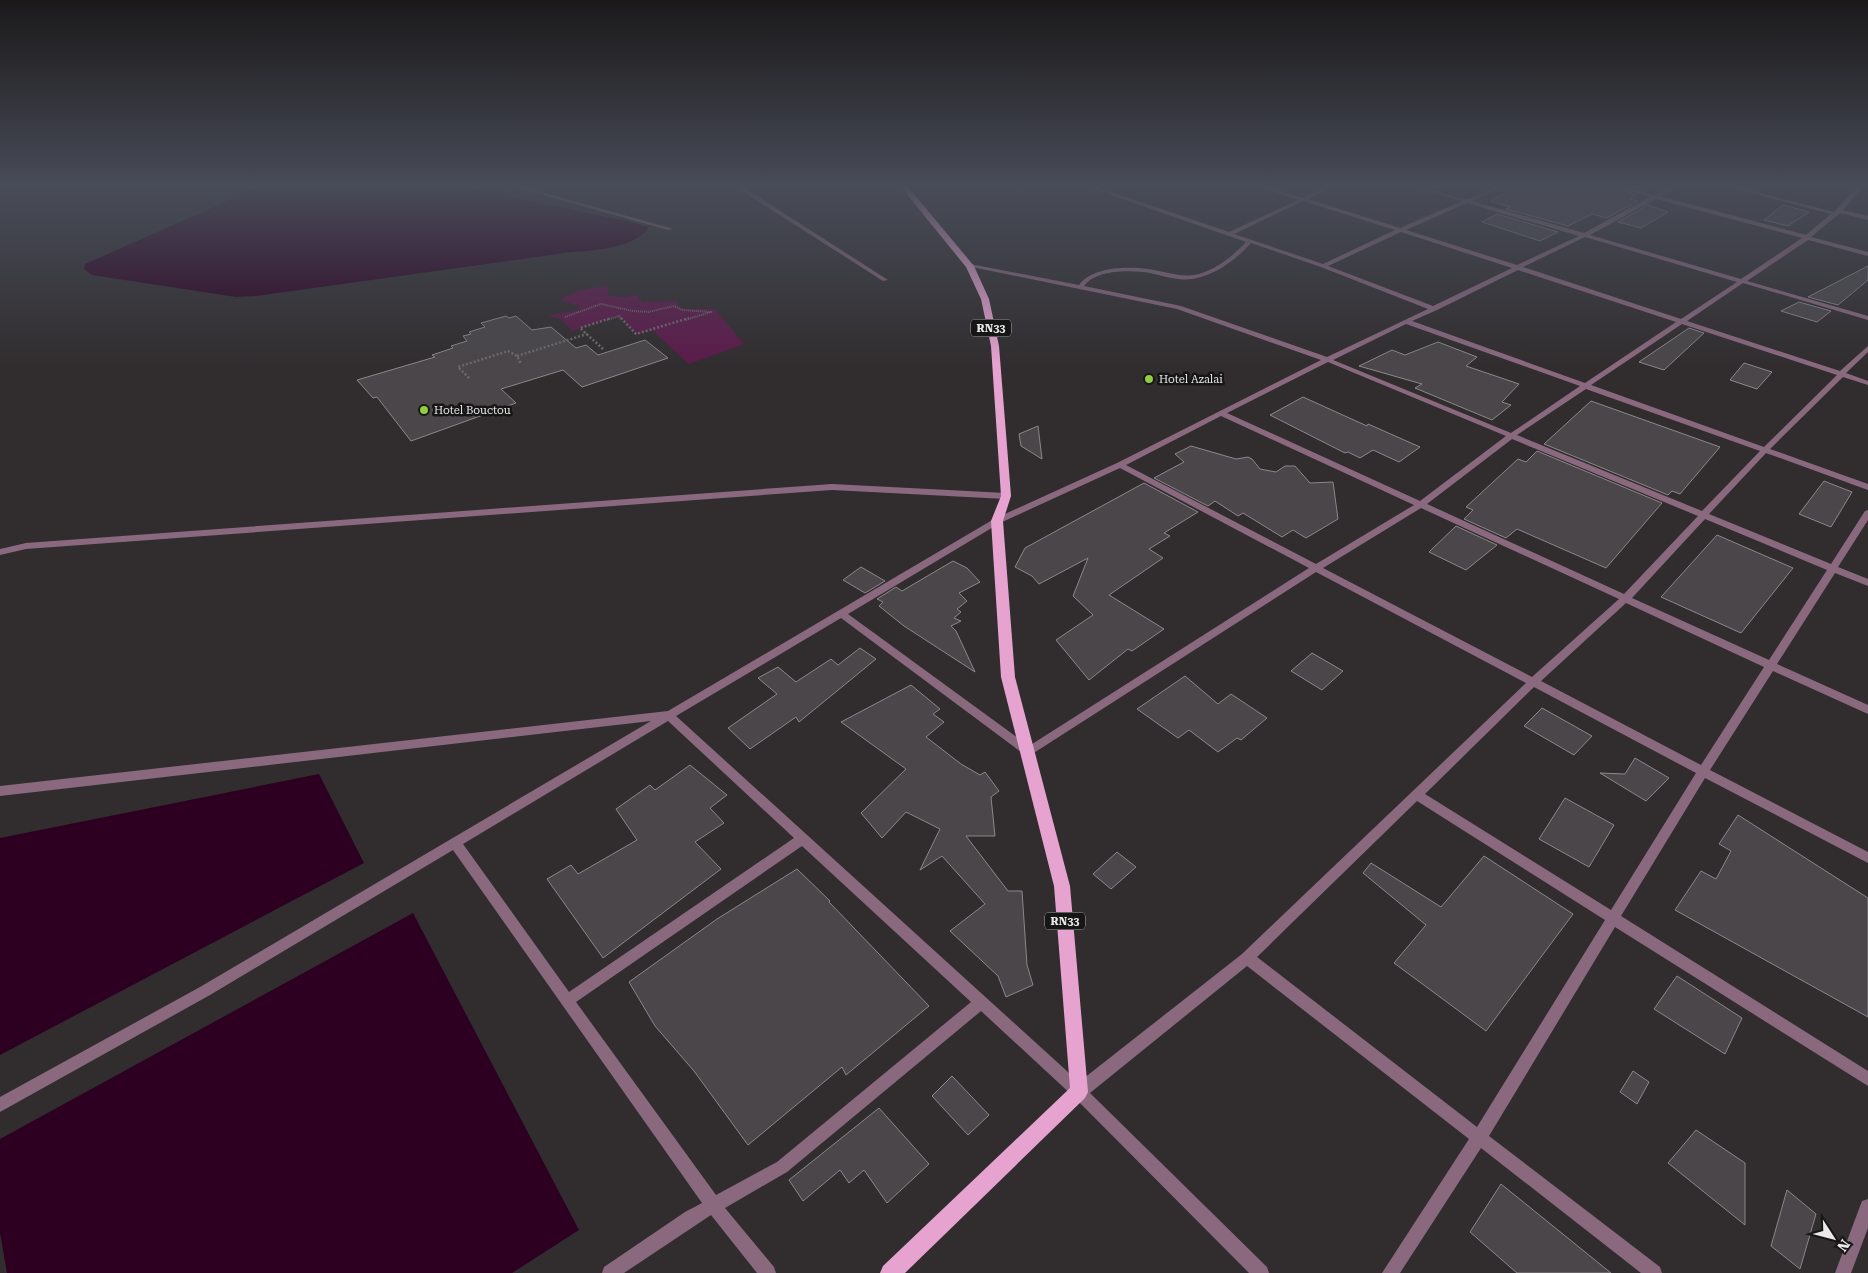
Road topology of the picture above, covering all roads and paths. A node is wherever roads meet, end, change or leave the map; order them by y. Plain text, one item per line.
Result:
1 (832, 246) edge
2 (954, 246) edge
3 (1246, 246) edge
4 (1266, 246) edge
5 (1365, 246) edge
6 (1451, 246) edge
7 (1561, 246) edge
8 (1623, 246) edge
9 (1793, 246) edge
10 (1839, 246) edge
11 (1868, 254) edge
12 (970, 266) junction
13 (1323, 266) junction
14 (1517, 268) junction
15 (885, 280) dead end
16 (1742, 281) junction
17 (1080, 288) junction
18 (1435, 309) junction
19 (565, 317) dead end
20 (1868, 318) edge
21 (1408, 322) junction
22 (1681, 323) junction
23 (587, 334) junction
24 (1868, 348) edge
25 (603, 349) dead end
26 (517, 356) junction
27 (1328, 360) junction
28 (521, 364) dead end
29 (1842, 374) junction
30 (469, 378) dead end
31 (1868, 383) edge
32 (1586, 386) junction
33 (1221, 413) junction
34 (1511, 436) junction
35 (1765, 450) junction
36 (1120, 465) junction
37 (1868, 488) edge
38 (1006, 496) junction
39 (1420, 504) junction
40 (1868, 513) edge
41 (1704, 516) junction
42 (997, 521) junction
43 (0, 552) edge
44 (1316, 568) junction
45 (1832, 569) junction
46 (1868, 584) edge
47 (1625, 599) junction
48 (841, 613) junction
49 (1770, 666) junction
50 (1532, 682) junction
51 (1868, 710) edge
52 (668, 715) junction
53 (1029, 752) junction
54 (1704, 771) junction
55 (0, 791) edge
56 (1416, 794) junction
57 (802, 839) junction
58 (454, 842) junction
59 (1868, 858) edge
60 (1614, 919) junction
61 (1247, 958) junction
62 (567, 1001) junction
63 (981, 1002) junction
64 (1868, 1079) edge
65 (1079, 1092) junction
66 (0, 1105) edge
67 (1479, 1138) junction
68 (713, 1205) junction
69 (1868, 1207) edge
70 (610, 1273) edge
71 (768, 1273) edge
72 (890, 1273) edge
73 (1261, 1273) edge
74 (1390, 1273) edge
75 (1654, 1273) edge
76 (1842, 1273) edge

1 - 15 street
2 - 12 main road, RN33
3 - 17 street
4 - 13 street
5 - 13 street
6 - 14 street
7 - 14 street
8 - 16 street
9 - 16 street
10 - 11 street
12 - 17 street
12 - 38 main road, RN33
13 - 18 street
14 - 18 street
14 - 22 street
16 - 20 street
16 - 22 street
17 - 27 street
18 - 21 street
19 - 23 path
21 - 27 street
21 - 32 street
22 - 29 street
22 - 32 street
23 - 25 path
23 - 26 path
24 - 29 street
26 - 28 path
26 - 30 path
27 - 33 street
27 - 34 street
29 - 31 street
29 - 35 street
32 - 34 street
32 - 35 street
33 - 36 street
33 - 39 street
34 - 39 street
34 - 41 street
35 - 37 street
35 - 41 street
36 - 42 street
36 - 44 street
38 - 42 main road, RN33
38 - 43 street
39 - 44 street
39 - 47 street
40 - 45 street
41 - 45 street
41 - 47 street
42 - 48 street
42 - 53 main road, RN33
44 - 50 street
44 - 53 street
45 - 46 street
45 - 49 street
47 - 49 street
47 - 50 street
48 - 52 street
48 - 53 street
49 - 51 street
49 - 54 street
50 - 54 street
50 - 56 street
52 - 55 street
52 - 57 street
52 - 58 street
53 - 65 main road, RN33
54 - 59 street
54 - 60 street
56 - 60 street
56 - 61 street
57 - 62 street
57 - 63 street
58 - 62 street
58 - 66 street
60 - 64 street
60 - 67 street
61 - 65 street
61 - 67 street
62 - 68 street
63 - 65 street
63 - 68 street
65 - 72 main road
65 - 73 street
67 - 74 street
67 - 75 street
68 - 70 street
68 - 71 street
69 - 76 street

